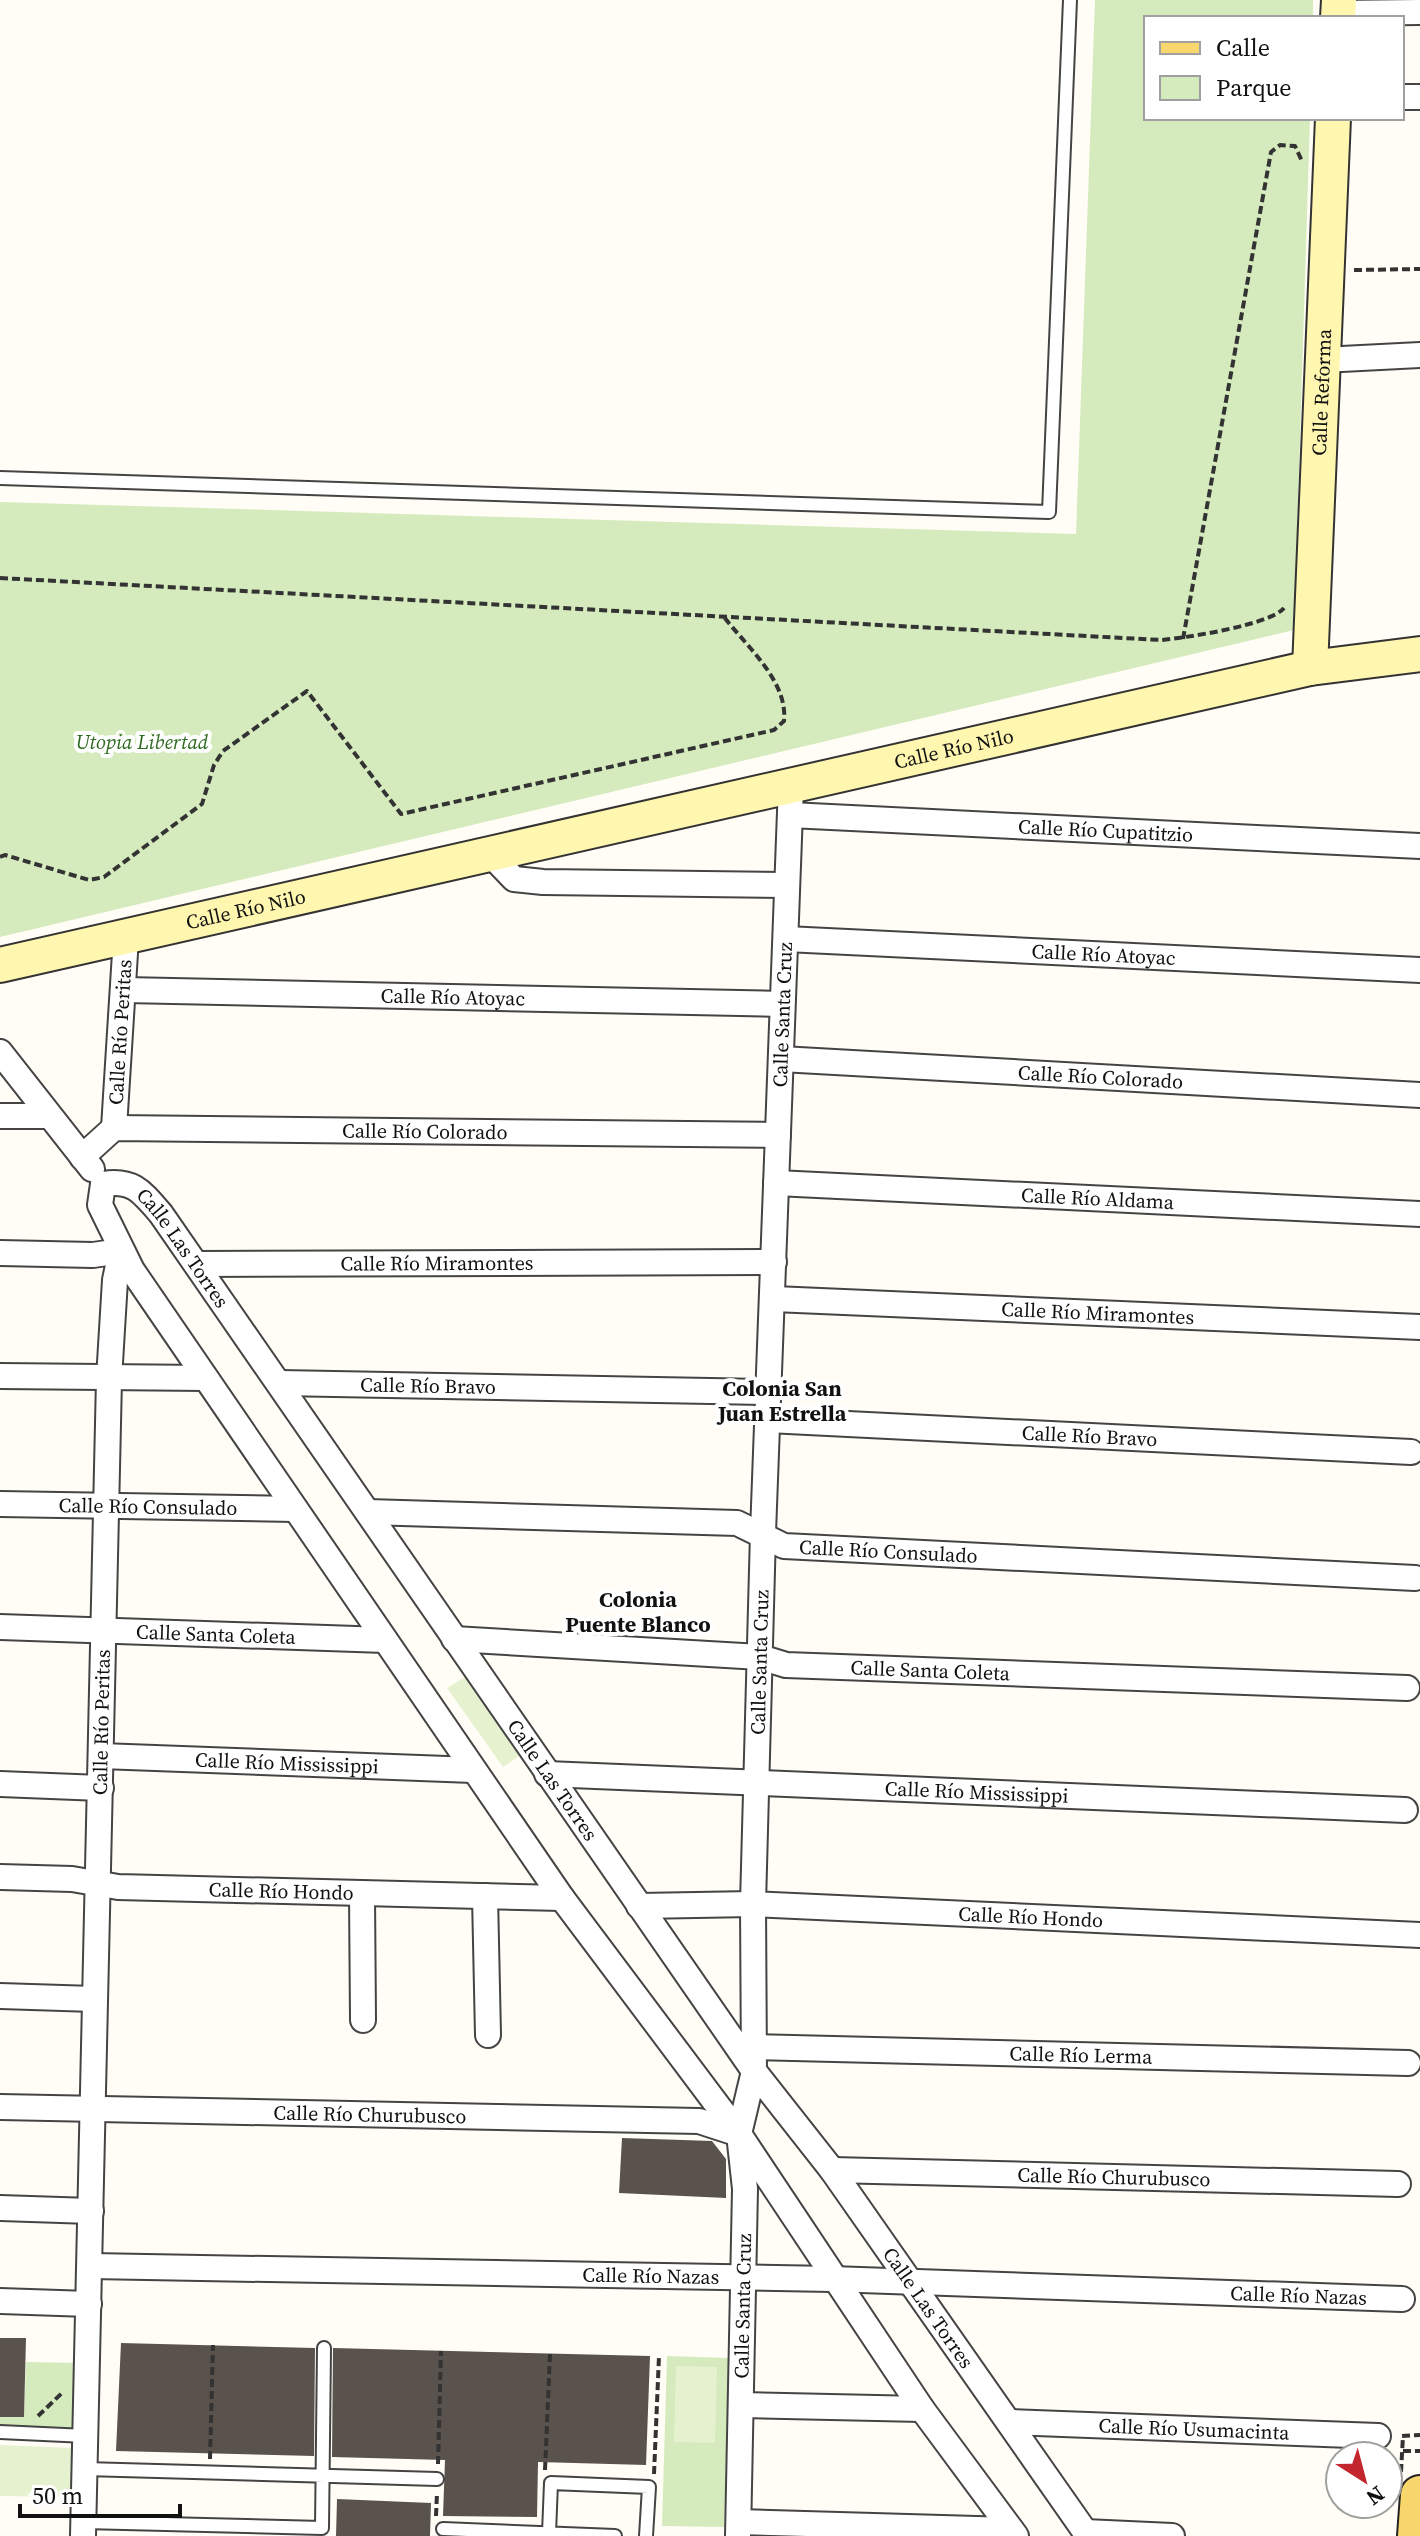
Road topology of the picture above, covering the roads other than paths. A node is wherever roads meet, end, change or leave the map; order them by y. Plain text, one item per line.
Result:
1 (1070, 0) edge
2 (1338, 10) edge
3 (1420, 12) edge
4 (1333, 120) edge
5 (1420, 355) edge
6 (1322, 360) junction
7 (0, 478) edge
8 (1420, 654) edge
9 (1310, 668) junction
10 (790, 800) junction
11 (1420, 846) edge
12 (491, 855) junction
13 (787, 885) junction
14 (126, 937) junction
15 (786, 939) junction
16 (0, 965) edge
17 (1420, 970) edge
18 (125, 990) junction
19 (782, 1004) junction
20 (0, 1052) edge
21 (781, 1059) junction
22 (1420, 1095) edge
23 (0, 1116) edge
24 (47, 1116) junction
25 (114, 1128) junction
26 (778, 1135) junction
27 (82, 1157) junction
28 (776, 1183) junction
29 (103, 1184) junction
30 (1420, 1214) edge
31 (121, 1251) junction
32 (0, 1253) edge
33 (774, 1262) junction
34 (197, 1264) junction
35 (774, 1299) junction
36 (1420, 1327) edge
37 (0, 1376) edge
38 (205, 1378) junction
39 (109, 1379) junction
40 (280, 1383) junction
41 (770, 1392) junction
42 (768, 1420) junction
43 (1411, 1452) dead end
44 (0, 1504) edge
45 (106, 1507) junction
46 (295, 1509) junction
47 (368, 1512) junction
48 (763, 1533) junction
49 (1415, 1578) dead end
50 (0, 1627) edge
51 (104, 1632) junction
52 (454, 1639) junction
53 (385, 1640) junction
54 (760, 1657) junction
55 (1407, 1688) dead end
56 (101, 1756) junction
57 (473, 1770) junction
58 (547, 1774) junction
59 (0, 1784) edge
60 (757, 1784) junction
61 (101, 1788) junction
62 (1405, 1810) dead end
63 (0, 1877) edge
64 (98, 1883) junction
65 (362, 1895) junction
66 (485, 1896) junction
67 (562, 1898) junction
68 (753, 1904) junction
69 (639, 1906) junction
70 (1420, 1935) edge
71 (0, 1996) edge
72 (94, 1999) junction
73 (363, 2020) dead end
74 (488, 2035) dead end
75 (754, 2059) junction
76 (1408, 2063) dead end
77 (0, 2107) edge
78 (95, 2111) junction
79 (739, 2134) junction
80 (832, 2170) junction
81 (1398, 2184) dead end
82 (0, 2208) edge
83 (91, 2211) junction
84 (91, 2266) junction
85 (744, 2279) junction
86 (832, 2279) junction
87 (911, 2282) junction
88 (1402, 2299) dead end
89 (0, 2301) edge
90 (89, 2304) junction
91 (324, 2348) dead end
92 (742, 2405) junction
93 (922, 2409) junction
94 (1010, 2422) junction
95 (0, 2432) edge
96 (86, 2436) junction
97 (1378, 2436) dead end
98 (85, 2469) junction
99 (323, 2475) junction
100 (437, 2479) road end
101 (1420, 2495) edge
102 (84, 2529) edge
103 (439, 2529) road end
104 (738, 2529) edge
105 (549, 2533) junction
106 (1013, 2533) edge
107 (1086, 2534) edge
108 (615, 2536) edge
109 (646, 2536) edge
110 (1172, 2536) edge
111 (1417, 2536) edge

1 - 7 lane
2 - 3 street
4 - 6 street, Calle Reforma
5 - 6 street
6 - 9 street, Calle Reforma
8 - 9 street, Calle Río Nilo
9 - 10 street, Calle Río Nilo
10 - 11 street, Calle Río Cupatitzio
10 - 12 street, Calle Río Nilo
10 - 13 street, Calle Santa Cruz
12 - 13 street
12 - 14 street, Calle Río Nilo
13 - 15 street, Calle Santa Cruz
14 - 16 street, Calle Río Nilo
14 - 18 street, Calle Río Peritas
15 - 17 street, Calle Río Atoyac
15 - 19 street, Calle Santa Cruz
18 - 19 street, Calle Río Atoyac
18 - 25 street, Calle Río Peritas
19 - 21 street, Calle Santa Cruz
20 - 24 street
21 - 22 street, Calle Río Colorado
21 - 26 street, Calle Santa Cruz
23 - 24 street
24 - 27 street
25 - 26 street, Calle Río Colorado
25 - 27 street
26 - 28 street, Calle Santa Cruz
27 - 29 street
28 - 30 street, Calle Río Aldama
28 - 33 street, Calle Santa Cruz
29 - 31 street
29 - 34 street, Calle Las Torres
31 - 32 street
31 - 38 street
31 - 39 street, Calle Río Peritas
33 - 34 street, Calle Río Miramontes
33 - 35 street, Calle Santa Cruz
34 - 40 street, Calle Las Torres
35 - 36 street, Calle Río Miramontes
35 - 41 street, Calle Santa Cruz
37 - 39 street
38 - 39 street
38 - 46 street
39 - 45 street, Calle Río Peritas
40 - 41 street, Calle Río Bravo
40 - 47 street, Calle Las Torres
41 - 42 street, Calle Santa Cruz
42 - 43 street, Calle Río Bravo
42 - 48 street, Calle Santa Cruz
44 - 45 street, Calle Río Consulado
45 - 46 street, Calle Río Consulado
45 - 51 street, Calle Río Peritas
46 - 53 street
47 - 48 street, Calle Río Consulado
47 - 52 street, Calle Las Torres
48 - 49 street, Calle Río Consulado
48 - 54 street, Calle Santa Cruz
50 - 51 street, Calle Santa Coleta
51 - 53 street, Calle Santa Coleta
51 - 56 street, Calle Río Peritas
52 - 54 street, Calle Santa Coleta
52 - 58 street, Calle Las Torres
53 - 57 street
54 - 55 street, Calle Santa Coleta
54 - 60 street, Calle Santa Cruz
56 - 57 street, Calle Río Mississippi
56 - 61 street, Calle Río Peritas
57 - 67 street
58 - 60 street, Calle Río Mississippi
58 - 69 street, Calle Las Torres
59 - 61 street
60 - 62 street, Calle Río Mississippi
60 - 68 street, Calle Santa Cruz
61 - 64 street, Calle Río Peritas
63 - 64 street, Calle Río Hondo
64 - 65 street, Calle Río Hondo
64 - 72 street, Calle Río Peritas
65 - 66 street, Calle Río Hondo
65 - 73 street
66 - 67 street, Calle Río Hondo
66 - 74 street
67 - 79 street
68 - 69 street, Calle Río Hondo
68 - 70 street, Calle Río Hondo
68 - 75 street, Calle Santa Cruz
69 - 75 street, Calle Las Torres
71 - 72 street
72 - 78 street, Calle Río Peritas
75 - 76 street, Calle Río Lerma
75 - 79 street, Calle Santa Cruz
75 - 80 street, Calle Las Torres
77 - 78 street, Calle Río Churubusco
78 - 79 street, Calle Río Churubusco
78 - 83 street, Calle Río Peritas
79 - 85 street, Calle Santa Cruz
79 - 86 street
80 - 81 street, Calle Río Churubusco
80 - 87 street, Calle Las Torres
82 - 83 street
83 - 84 street, Calle Río Peritas
84 - 85 street, Calle Río Nazas
84 - 90 street, Calle Río Peritas
85 - 86 street, Calle Río Nazas
85 - 92 street, Calle Santa Cruz
86 - 87 street, Calle Río Nazas
86 - 93 street
87 - 88 street, Calle Río Nazas
87 - 94 street, Calle Las Torres
89 - 90 street
90 - 96 street, Calle Río Peritas
91 - 99 lane
92 - 93 street
92 - 104 street, Calle Santa Cruz
93 - 106 street
94 - 97 street, Calle Río Usumacinta
94 - 107 street, Calle Las Torres
95 - 96 lane
96 - 98 street, Calle Río Peritas
98 - 99 lane
98 - 102 street, Calle Río Peritas
99 - 100 lane
99 - 102 lane
101 - 111 main road
103 - 105 lane
104 - 106 street
105 - 108 lane
105 - 109 lane
107 - 110 street

